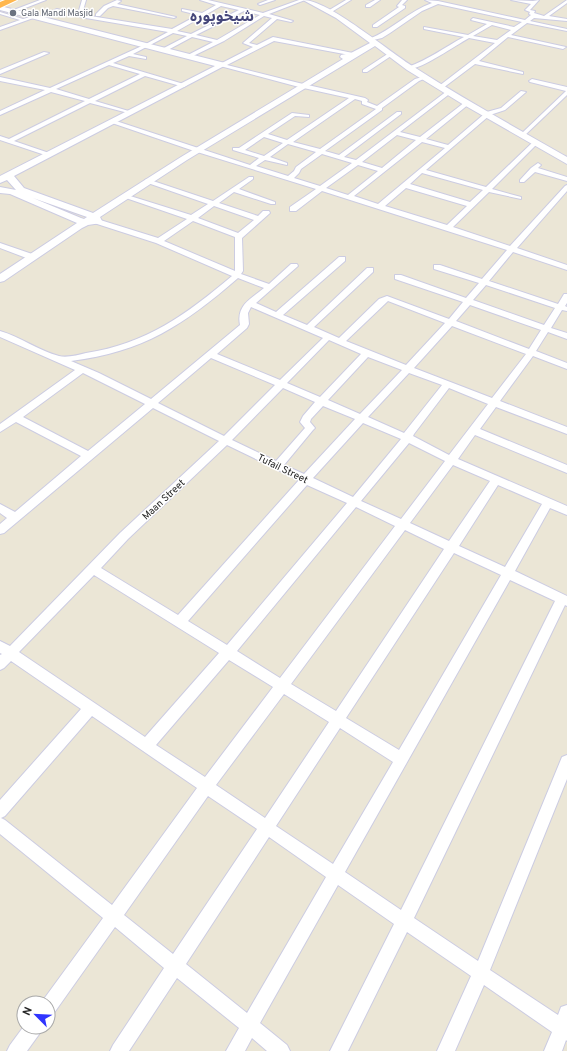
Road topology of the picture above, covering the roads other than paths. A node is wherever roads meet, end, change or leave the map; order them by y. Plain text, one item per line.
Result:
1 (5, 0) edge
2 (13, 0) edge
3 (44, 0) edge
4 (84, 0) edge
5 (103, 0) edge
6 (122, 0) edge
7 (202, 0) edge
8 (222, 0) edge
9 (272, 0) edge
10 (303, 0) edge
11 (306, 0) edge
12 (349, 0) edge
13 (378, 0) edge
14 (406, 0) edge
15 (427, 0) edge
16 (444, 0) edge
17 (513, 0) edge
18 (567, 1) edge
19 (0, 2) edge
20 (438, 2) junction
21 (529, 2) junction
22 (536, 2) edge
23 (114, 3) junction
24 (218, 4) junction
25 (260, 4) dead end
26 (368, 6) dead end
27 (522, 6) dead end
28 (82, 7) junction
29 (0, 8) edge
30 (88, 8) dead end
31 (95, 9) dead end
32 (59, 10) dead end
33 (102, 10) junction
34 (184, 10) dead end
35 (242, 10) junction
36 (14, 11) junction
37 (328, 12) junction
38 (202, 14) junction
39 (264, 14) junction
40 (98, 15) dead end
41 (535, 15) junction
42 (36, 17) junction
43 (276, 17) junction
44 (545, 17) junction
45 (174, 18) dead end
46 (473, 19) dead end
47 (25, 20) junction
48 (567, 20) edge
49 (290, 21) dead end
50 (525, 21) junction
51 (492, 23) junction
52 (213, 25) junction
53 (223, 27) dead end
54 (426, 28) dead end
55 (0, 29) edge
56 (515, 29) junction
57 (390, 30) junction
58 (567, 30) edge
59 (172, 32) junction
60 (506, 35) junction
61 (192, 36) junction
62 (470, 37) junction
63 (373, 41) junction
64 (217, 42) junction
65 (498, 42) junction
66 (146, 46) junction
67 (256, 47) junction
68 (563, 47) dead end
69 (164, 50) junction
70 (46, 53) dead end
71 (127, 54) junction
72 (391, 54) junction
73 (353, 55) junction
74 (189, 56) junction
75 (144, 58) dead end
76 (475, 62) junction
77 (107, 63) junction
78 (222, 66) junction
79 (410, 68) junction
80 (365, 71) dead end
81 (0, 72) edge
82 (521, 73) dead end
83 (144, 74) junction
84 (424, 77) junction
85 (0, 79) edge
86 (12, 81) junction
87 (532, 81) dead end
88 (184, 85) junction
89 (0, 86) edge
90 (302, 86) junction
91 (441, 87) junction
92 (51, 89) junction
93 (567, 90) edge
94 (449, 92) junction
95 (523, 92) dead end
96 (354, 97) junction
97 (560, 99) junction
98 (90, 101) junction
99 (567, 101) edge
100 (467, 103) junction
101 (379, 107) junction
102 (0, 113) edge
103 (130, 113) junction
104 (399, 113) dead end
105 (372, 114) junction
106 (486, 114) junction
107 (307, 116) dead end
108 (391, 118) junction
109 (114, 122) junction
110 (396, 133) junction
111 (263, 135) junction
112 (523, 135) junction
113 (0, 138) edge
114 (421, 140) junction
115 (9, 141) junction
116 (288, 142) junction
117 (536, 142) junction
118 (449, 147) junction
119 (193, 149) junction
120 (320, 152) junction
121 (50, 155) junction
122 (340, 157) junction
123 (265, 158) junction
124 (567, 161) edge
125 (358, 162) junction
126 (285, 164) dead end
127 (252, 167) junction
128 (383, 170) junction
129 (421, 171) junction
130 (9, 176) junction
131 (251, 178) dead end
132 (288, 179) junction
133 (567, 179) edge
134 (0, 180) edge
135 (147, 181) junction
136 (522, 181) dead end
137 (404, 185) junction
138 (567, 187) edge
139 (321, 189) junction
140 (488, 189) junction
141 (0, 190) edge
142 (234, 190) junction
143 (125, 196) junction
144 (349, 197) junction
145 (519, 198) dead end
146 (273, 203) dead end
147 (215, 204) junction
148 (472, 205) junction
149 (379, 207) junction
150 (293, 209) dead end
151 (266, 213) dead end
152 (192, 218) junction
153 (259, 219) junction
154 (87, 220) junction
155 (448, 228) junction
156 (239, 236) junction
157 (159, 242) junction
158 (0, 245) edge
159 (511, 250) junction
160 (32, 258) junction
161 (342, 259) dead end
162 (294, 266) dead end
163 (436, 267) dead end
164 (567, 268) edge
165 (370, 270) dead end
166 (237, 275) junction
167 (398, 277) dead end
168 (0, 279) edge
169 (484, 282) junction
170 (270, 287) junction
171 (567, 296) edge
172 (467, 302) junction
173 (250, 304) junction
174 (564, 308) edge
175 (278, 315) junction
176 (450, 323) junction
177 (308, 328) junction
178 (546, 329) junction
179 (0, 334) edge
180 (567, 336) edge
181 (328, 337) junction
182 (340, 342) junction
183 (367, 353) junction
184 (531, 353) junction
185 (210, 354) junction
186 (58, 359) junction
187 (567, 366) edge
188 (82, 369) junction
189 (408, 369) junction
190 (281, 385) junction
191 (447, 385) junction
192 (321, 402) junction
193 (152, 403) junction
194 (494, 403) junction
195 (16, 418) junction
196 (362, 419) junction
197 (0, 429) edge
198 (473, 430) junction
199 (567, 431) edge
200 (408, 438) junction
201 (226, 440) junction
202 (89, 456) junction
203 (451, 460) junction
204 (278, 466) junction
205 (567, 469) edge
206 (306, 479) junction
207 (496, 480) junction
208 (354, 502) junction
209 (548, 503) junction
210 (0, 508) edge
211 (567, 511) edge
212 (15, 517) junction
213 (402, 525) junction
214 (0, 530) edge
215 (452, 548) junction
216 (92, 568) junction
217 (508, 574) junction
218 (564, 600) edge
219 (179, 622) junction
220 (5, 649) edge
221 (228, 652) junction
222 (0, 664) edge
223 (282, 685) junction
224 (91, 707) junction
225 (338, 720) junction
226 (146, 745) junction
227 (401, 759) junction
228 (567, 762) edge
229 (207, 786) junction
230 (0, 811) edge
231 (267, 828) junction
232 (1, 829) edge
233 (337, 875) junction
234 (113, 916) junction
235 (404, 921) junction
236 (175, 966) junction
237 (481, 973) junction
238 (56, 996) edge
239 (565, 1024) edge
240 (250, 1026) junction
241 (28, 1035) edge
242 (16, 1051) edge
243 (119, 1051) edge
244 (235, 1051) edge
245 (281, 1051) edge
246 (339, 1051) edge
247 (446, 1051) edge
248 (553, 1051) edge

1 - 19 highway
2 - 29 highway
3 - 36 street
4 - 28 street
5 - 23 street
6 - 23 street
7 - 24 street
8 - 24 street
9 - 25 street
10 - 39 street
11 - 37 street
12 - 37 street
13 - 26 street
14 - 57 street
15 - 20 street
16 - 20 street
17 - 21 street
18 - 44 street
20 - 50 street
20 - 57 street
21 - 22 street
21 - 27 street
22 - 41 street
23 - 33 street
23 - 45 street
24 - 35 street
24 - 38 street
28 - 30 street
28 - 59 street
29 - 36 street
29 - 47 street
31 - 33 street
32 - 42 street
33 - 40 street
34 - 38 street
35 - 39 street
35 - 52 street
36 - 42 street
37 - 63 street
38 - 59 street
39 - 43 street
39 - 64 street
41 - 44 street
41 - 50 street
42 - 47 street
42 - 66 street
43 - 49 street
43 - 67 street
44 - 48 street
46 - 51 street
47 - 55 street
50 - 56 street
50 - 58 street
51 - 56 street
51 - 62 street
52 - 53 street
52 - 61 street
54 - 62 street
56 - 60 street
57 - 63 street
59 - 61 street
59 - 66 street
60 - 65 street
60 - 68 street
61 - 64 street
61 - 69 street
62 - 65 street
62 - 79 street
63 - 72 street
63 - 73 street
64 - 74 street
65 - 76 street
66 - 69 street
66 - 71 street
67 - 73 street
67 - 78 street
69 - 74 street
70 - 81 street
71 - 75 street
71 - 77 street
72 - 79 street
72 - 80 street
73 - 90 street
74 - 78 street
76 - 82 street
76 - 91 street
77 - 83 street
77 - 92 street
78 - 88 street
78 - 90 street
79 - 84 street
83 - 88 street
83 - 98 street
84 - 91 street
84 - 101 street
85 - 86 street
86 - 89 street
86 - 92 street
87 - 93 street
88 - 103 street
90 - 96 street
90 - 119 street
91 - 94 street
92 - 98 street
92 - 102 street
93 - 97 street
94 - 100 street
94 - 110 street
95 - 106 street
96 - 101 street
96 - 116 street
97 - 99 street
97 - 112 street
98 - 103 street
98 - 115 street
100 - 106 street
100 - 114 street
101 - 105 street
103 - 109 street
104 - 108 street
105 - 108 street
105 - 120 street
106 - 112 street
106 - 118 street
107 - 111 street
108 - 122 street
109 - 119 street
109 - 121 street
110 - 114 street
110 - 125 street
111 - 116 street
111 - 123 street
112 - 117 street
113 - 115 street
114 - 118 street
114 - 128 street
115 - 121 street
116 - 120 street
116 - 123 street
117 - 124 street
117 - 140 street
118 - 129 street
119 - 127 street
119 - 135 street
119 - 154 street
120 - 122 street
120 - 132 street
121 - 130 street
122 - 125 street
123 - 126 street
123 - 127 street
125 - 128 street
125 - 139 street
127 - 132 street
128 - 144 street
129 - 137 street
129 - 140 street
130 - 134 street
130 - 154 street
131 - 142 street
132 - 139 street
133 - 136 street
135 - 143 street
135 - 147 street
137 - 148 street
137 - 149 street
138 - 159 street
139 - 144 street
139 - 150 street
140 - 145 street
140 - 148 street
141 - 154 street
142 - 146 street
142 - 147 street
143 - 152 street
143 - 154 street
144 - 149 street
147 - 152 street
147 - 153 street
148 - 155 street
149 - 155 street
151 - 153 street
152 - 156 street
152 - 157 street
153 - 156 street
154 - 157 street
154 - 160 street
155 - 159 street
156 - 166 street
157 - 166 street
158 - 160 street
159 - 164 street
159 - 169 street
160 - 168 street
161 - 175 street
162 - 170 street
163 - 169 street
165 - 177 street
166 - 170 street
166 - 186 street
167 - 172 street
169 - 172 street
169 - 174 street
170 - 173 street
171 - 174 street
172 - 176 street
172 - 178 street
173 - 175 street
173 - 185 street
174 - 178 street
175 - 177 street
176 - 182 street
176 - 184 street
176 - 189 street
177 - 181 street
178 - 180 street
178 - 184 street
179 - 186 street, Tufail Street
181 - 182 street
181 - 190 street, Maan Street
182 - 183 street
183 - 189 street
183 - 192 street
184 - 187 street
184 - 194 street
185 - 190 street
185 - 193 street
186 - 188 street, Tufail Street
188 - 193 street, Tufail Street
188 - 195 street
189 - 191 street
189 - 196 street
190 - 192 street
190 - 201 street, Maan Street
191 - 194 street
191 - 200 street
192 - 196 street
192 - 204 street
193 - 201 street, Tufail Street
193 - 202 street
194 - 198 street
194 - 199 street
195 - 197 street
195 - 202 street
196 - 200 street
196 - 206 street
198 - 203 street
198 - 205 street
200 - 203 street
200 - 208 street
201 - 204 street, Tufail Street
201 - 216 street, Maan Street
202 - 212 street
203 - 207 street
203 - 213 street
204 - 206 street, Tufail Street
206 - 208 street, Tufail Street
206 - 219 street
207 - 209 street
207 - 215 street
208 - 213 street, Tufail Street
208 - 221 street
209 - 211 street
209 - 217 street
210 - 212 street
212 - 214 street
213 - 215 street, Tufail Street
213 - 223 street
215 - 217 street, Tufail Street
215 - 225 street
216 - 219 street
216 - 220 street, Maan Street
217 - 218 street, Tufail Street
217 - 227 street
218 - 235 street
219 - 221 street
220 - 222 street, Maan Street
220 - 224 street
221 - 223 street
221 - 226 street
223 - 225 street
223 - 229 street
224 - 226 street
224 - 230 street
225 - 227 street
225 - 231 street
226 - 229 street
227 - 233 street
228 - 237 street
229 - 231 street
229 - 234 street
231 - 233 street
231 - 236 street
232 - 234 street
233 - 235 street
233 - 240 street
234 - 236 street
234 - 238 street
235 - 237 street
235 - 246 street
236 - 240 street
236 - 243 street
237 - 239 street
237 - 247 street
239 - 248 street
240 - 244 street
240 - 245 street
241 - 242 street

